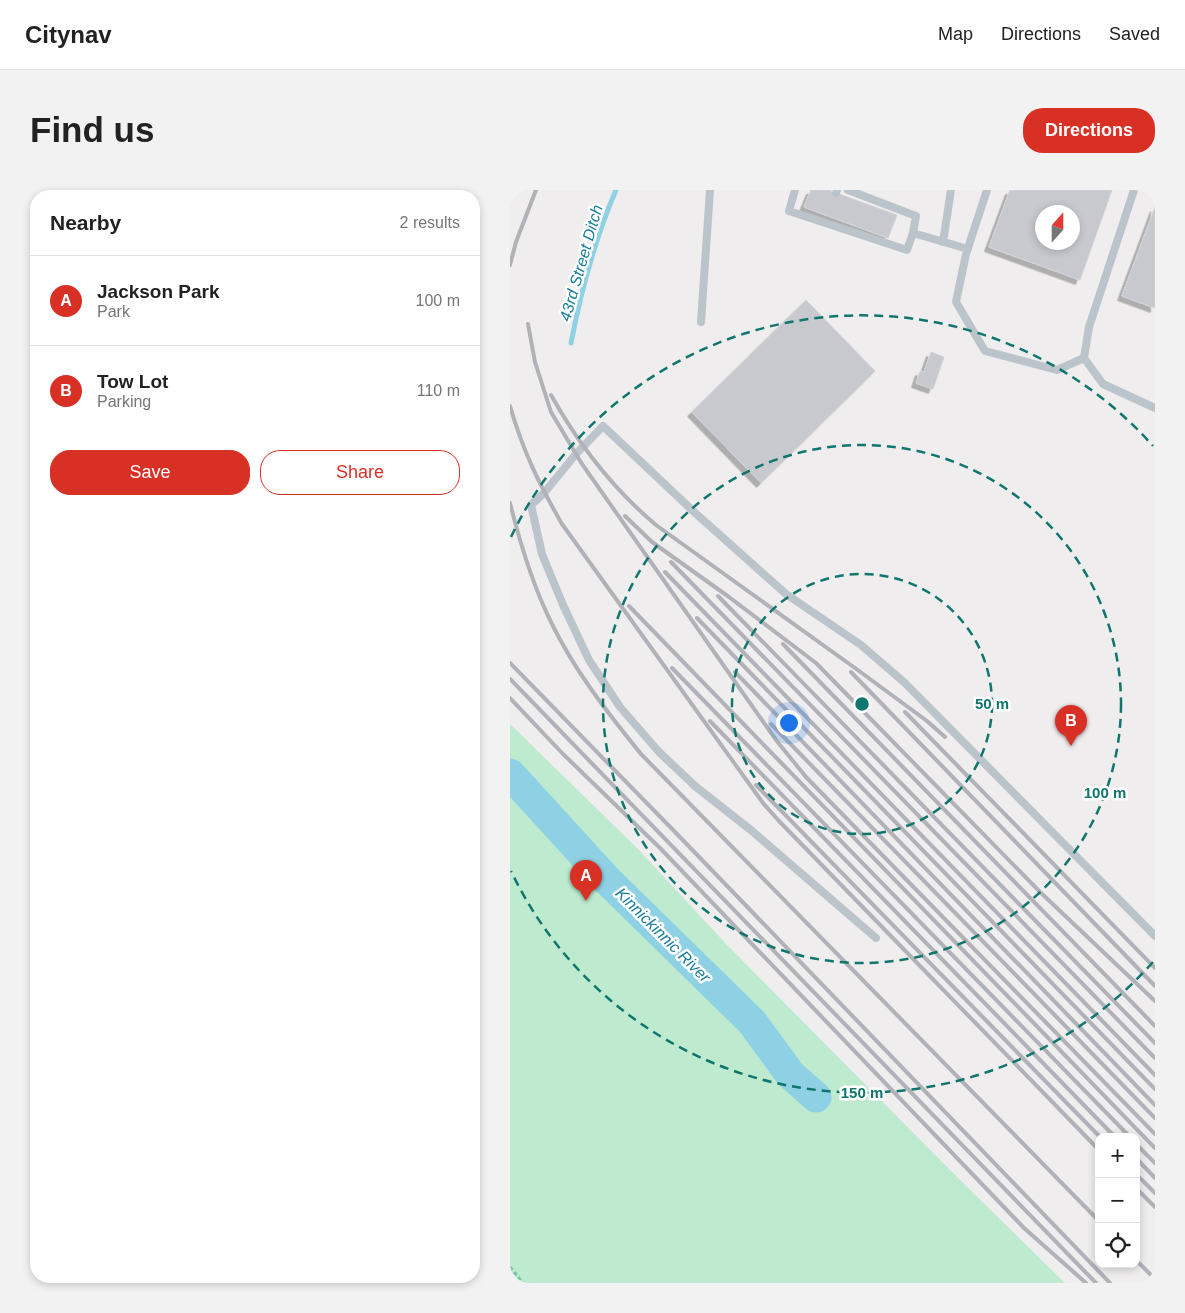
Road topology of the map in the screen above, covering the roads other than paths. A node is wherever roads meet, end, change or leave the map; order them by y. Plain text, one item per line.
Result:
1 (710, 190) edge
2 (848, 190) edge
3 (951, 190) edge
4 (987, 190) edge
5 (1134, 190) edge
6 (794, 191) edge
7 (914, 233) junction
8 (943, 242) junction
9 (968, 248) junction
10 (701, 322) dead end
11 (1084, 358) junction
12 (1155, 408) edge
13 (1155, 936) edge
14 (876, 938) dead end

1 - 10 lane
2 - 7 lane
3 - 8 lane
4 - 9 lane
5 - 11 lane
6 - 7 lane
7 - 8 lane
8 - 9 lane
9 - 11 lane
11 - 12 lane
13 - 14 lane

